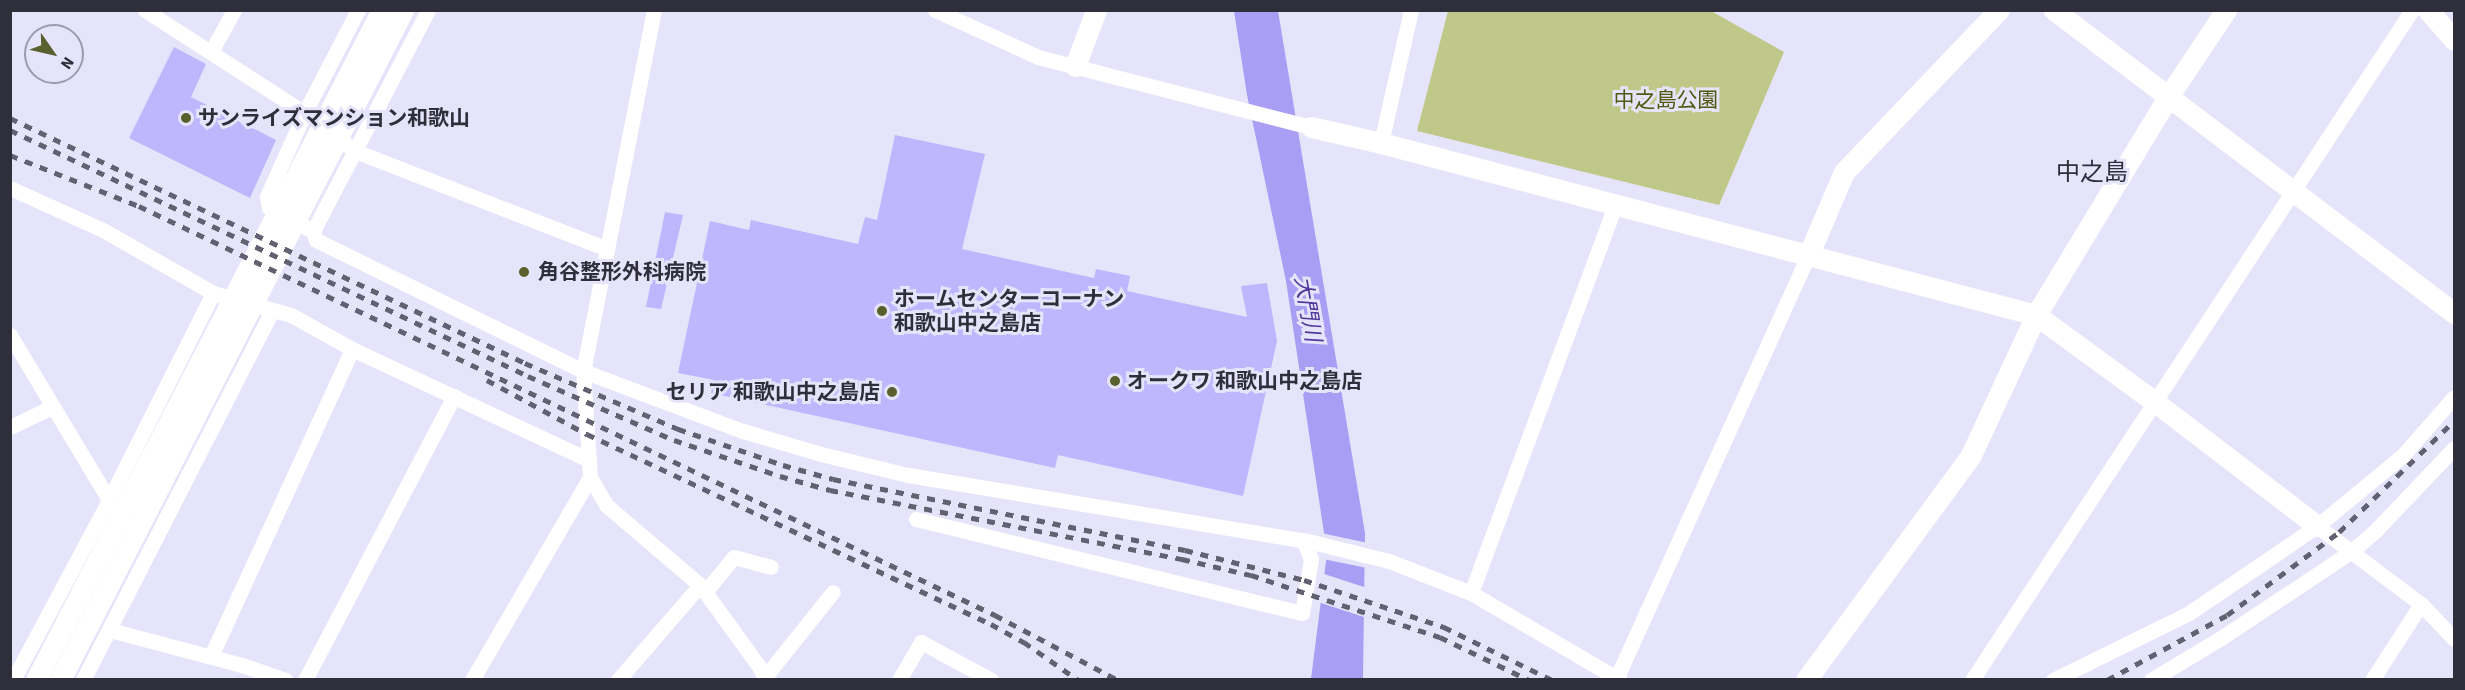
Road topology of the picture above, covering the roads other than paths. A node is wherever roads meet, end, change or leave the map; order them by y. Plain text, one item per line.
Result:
1 (145, 10) edge
2 (234, 10) edge
3 (358, 10) edge
4 (382, 10) edge
5 (403, 10) edge
6 (428, 10) edge
7 (654, 10) edge
8 (935, 10) edge
9 (1096, 10) edge
10 (1411, 10) edge
11 (1999, 10) edge
12 (2054, 10) edge
13 (2226, 10) edge
14 (2412, 10) edge
15 (2428, 10) edge
16 (2454, 40) edge
17 (211, 52) junction
18 (1075, 66) junction
19 (2168, 97) junction
20 (305, 112) junction
21 (1311, 127) joint
22 (1381, 143) junction
23 (355, 152) junction
24 (10, 188) edge
25 (2294, 191) junction
26 (1615, 205) junction
27 (312, 231) junction
28 (606, 248) junction
29 (1808, 256) junction
30 (213, 293) junction
31 (272, 311) junction
32 (2454, 313) edge
33 (2036, 315) junction
34 (10, 335) edge
35 (352, 349) junction
36 (583, 371) junction
37 (454, 396) junction
38 (2454, 397) edge
39 (2155, 402) junction
40 (52, 407) junction
41 (10, 427) edge
42 (2454, 448) edge
43 (589, 460) junction
44 (590, 477) junction
45 (108, 500) junction
46 (916, 519) dead end
47 (2317, 526) junction
48 (1307, 541) junction
49 (2352, 551) junction
50 (771, 567) dead end
51 (703, 588) junction
52 (1471, 593) junction
53 (833, 598) dead end
54 (2421, 604) junction
55 (110, 630) junction
56 (2454, 639) edge
57 (211, 656) junction
58 (57, 670) edge
59 (240, 672) edge
60 (13, 679) edge
61 (765, 679) edge
62 (1619, 679) edge
63 (36, 680) edge
64 (83, 680) edge
65 (285, 680) edge
66 (305, 680) edge
67 (472, 680) edge
68 (618, 680) edge
69 (900, 680) edge
70 (991, 680) edge
71 (1806, 680) edge
72 (1972, 680) edge
73 (2053, 680) edge
74 (2151, 680) edge
75 (2372, 680) edge

1 - 17 street
2 - 17 street
3 - 20 street
4 - 58 street
5 - 58 street
6 - 23 street
7 - 28 street
8 - 18 street
9 - 18 street
10 - 22 street
11 - 29 street
12 - 19 street
13 - 19 street
14 - 25 street
15 - 16 street
17 - 20 street
18 - 21 street
19 - 25 street
19 - 33 street
20 - 23 street
20 - 27 street
21 - 22 street
22 - 26 street
23 - 27 street
23 - 28 street
24 - 30 street
25 - 32 street
25 - 39 street
26 - 29 street
26 - 52 street
27 - 36 street
28 - 36 street
29 - 33 street
29 - 62 street
30 - 31 street
30 - 45 street
31 - 35 street
31 - 55 street
33 - 39 street
33 - 71 street
34 - 40 street
35 - 37 street
35 - 57 street
36 - 43 street
36 - 48 street
37 - 43 street
37 - 66 street
38 - 47 street
39 - 47 street
39 - 72 street
40 - 41 street
40 - 45 street
42 - 49 street
43 - 44 street
44 - 51 street
44 - 67 street
45 - 60 street
46 - 48 street
47 - 49 street
47 - 73 street
48 - 52 street
49 - 54 street
49 - 74 street
50 - 51 street
51 - 61 street
51 - 68 street
52 - 62 street
53 - 61 street
54 - 56 street
54 - 75 street
55 - 57 street
55 - 64 street
57 - 59 street
58 - 63 street
59 - 65 street
69 - 70 street

